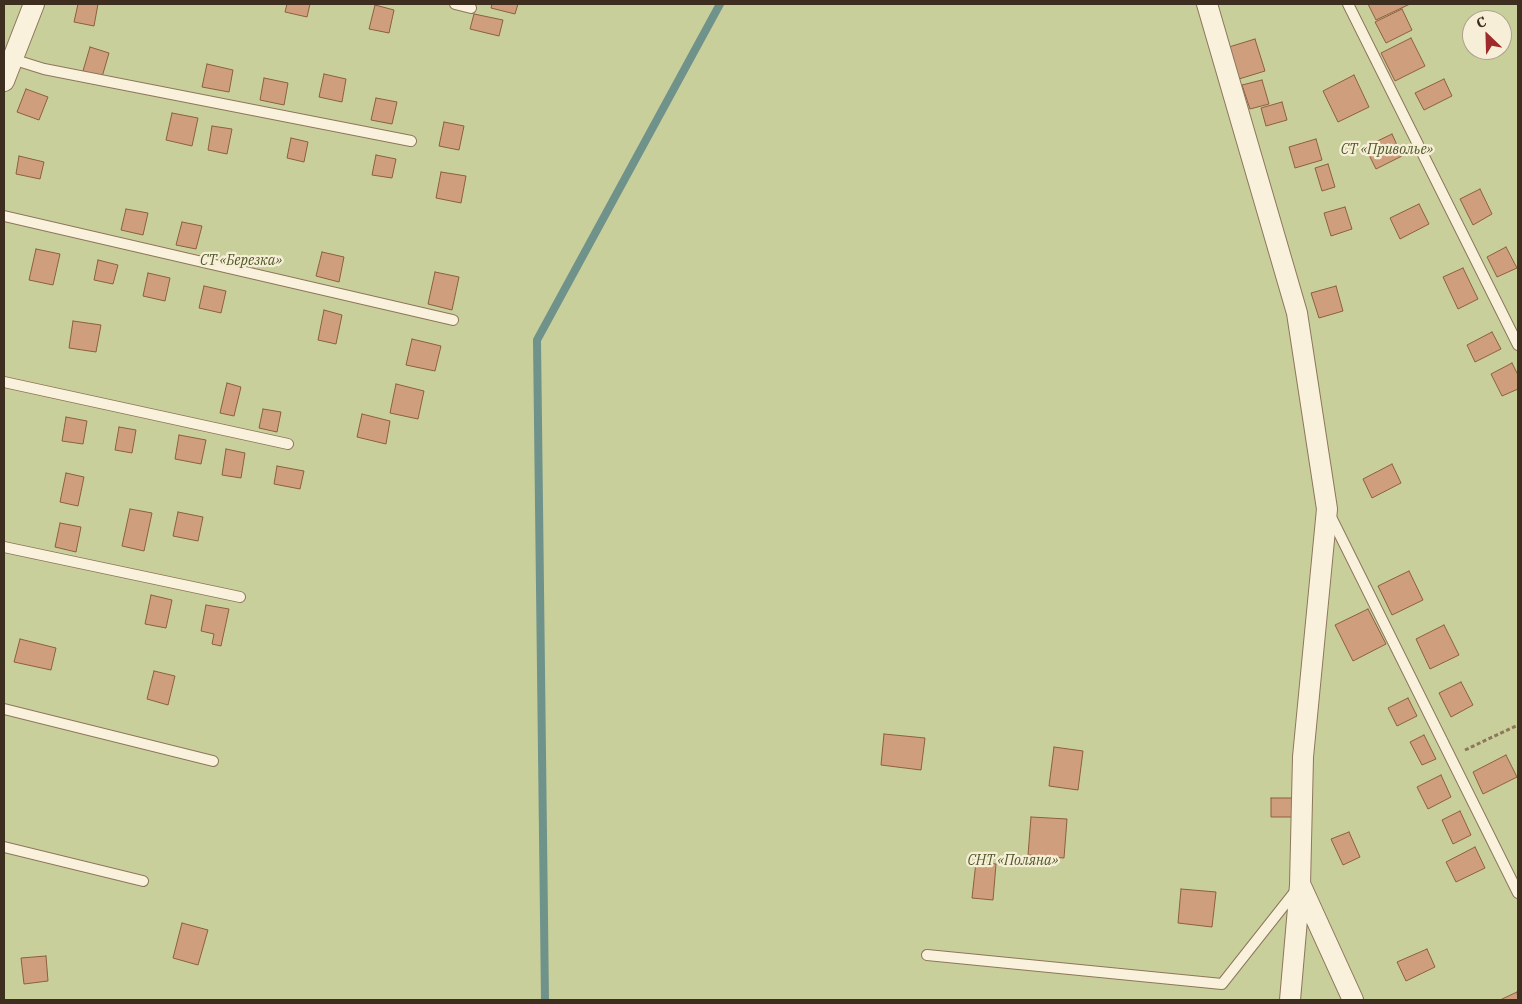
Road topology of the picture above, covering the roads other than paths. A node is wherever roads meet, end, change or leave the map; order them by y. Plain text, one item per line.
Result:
1 (34, 4) edge
2 (455, 4) edge
3 (1207, 4) edge
4 (1348, 4) edge
5 (471, 8) dead end
6 (12, 59) junction
7 (4, 81) edge
8 (411, 141) dead end
9 (4, 216) edge
10 (453, 320) dead end
11 (1518, 345) edge
12 (4, 382) edge
13 (288, 444) dead end
14 (1327, 509) junction
15 (4, 548) edge
16 (240, 596) dead end
17 (4, 709) edge
18 (213, 761) dead end
19 (4, 847) edge
20 (143, 881) dead end
21 (1300, 884) junction
22 (1518, 893) edge
23 (927, 955) dead end
24 (1290, 1000) edge
25 (1353, 1000) edge

1 - 6 street
2 - 5 lane
3 - 14 street
4 - 11 lane
6 - 7 street
6 - 8 lane
9 - 10 lane
12 - 13 lane
14 - 21 street
14 - 22 lane
15 - 16 lane
17 - 18 lane
19 - 20 lane
21 - 23 lane
21 - 24 street
21 - 25 street

